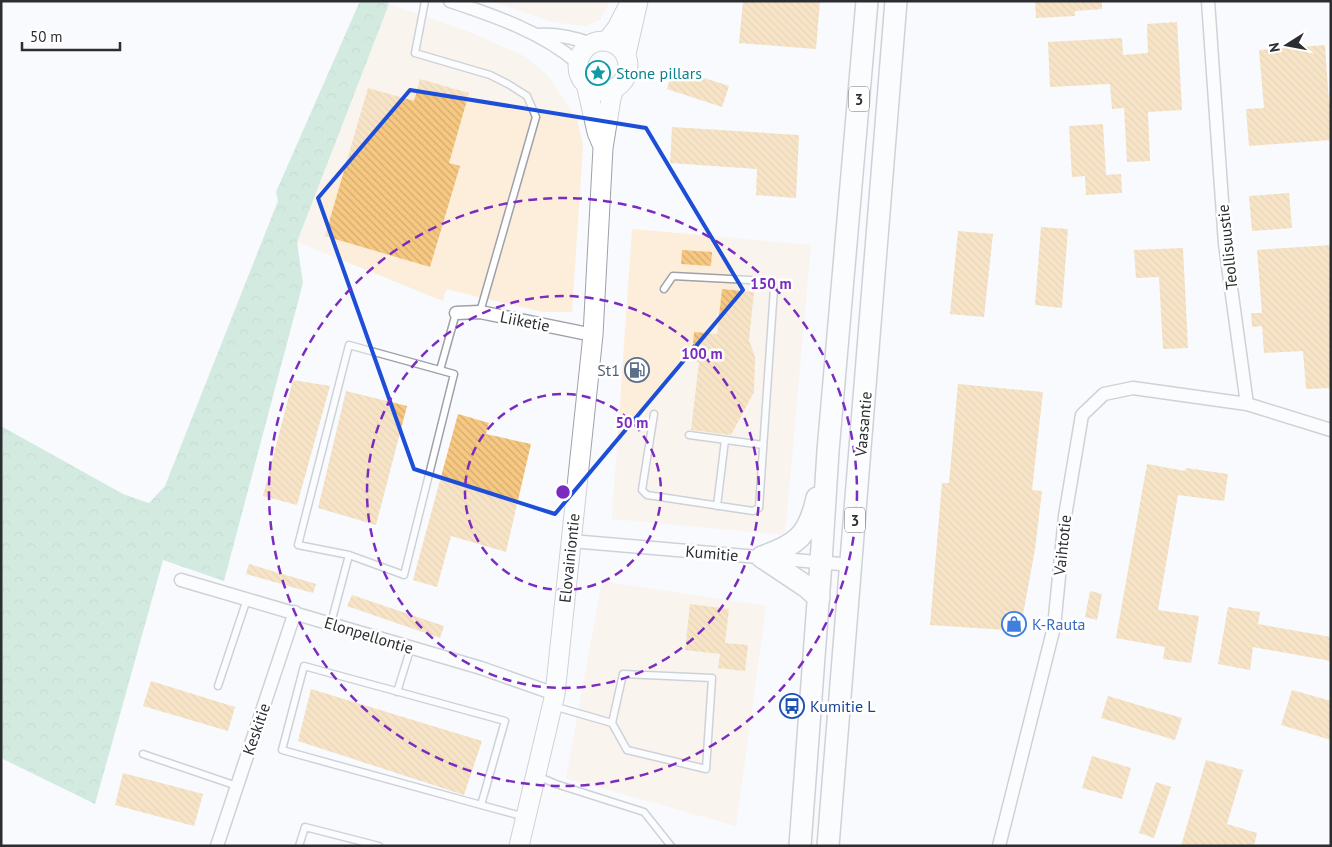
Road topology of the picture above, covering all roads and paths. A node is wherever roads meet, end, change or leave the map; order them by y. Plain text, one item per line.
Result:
1 (425, 1) edge
2 (450, 1) edge
3 (631, 1) edge
4 (638, 1) edge
5 (867, 1) edge
6 (896, 1) edge
7 (1208, 1) edge
8 (467, 4) edge
9 (538, 35) junction
10 (599, 42) junction
11 (626, 54) junction
12 (578, 63) junction
13 (586, 83) junction
14 (614, 88) junction
15 (603, 148) junction
16 (664, 289) dead end
17 (480, 312) junction
18 (456, 313) joint
19 (593, 335) junction
20 (440, 370) junction
21 (1247, 404) junction
22 (654, 414) dead end
23 (1331, 430) edge
24 (689, 435) dead end
25 (725, 440) junction
26 (763, 445) junction
27 (828, 451) junction
28 (718, 506) junction
29 (571, 541) junction
30 (349, 555) junction
31 (762, 557) junction
32 (822, 562) junction
33 (852, 565) junction
34 (181, 580) dead end
35 (819, 598) junction
36 (247, 599) junction
37 (295, 612) junction
38 (331, 623) junction
39 (411, 648) junction
40 (218, 686) dead end
41 (397, 692) junction
42 (553, 700) junction
43 (612, 723) junction
44 (143, 754) dead end
45 (536, 776) junction
46 (237, 786) junction
47 (481, 805) junction
48 (526, 817) junction
49 (217, 846) edge
50 (298, 846) edge
51 (379, 846) edge
52 (519, 846) edge
53 (671, 846) edge
54 (800, 846) edge
55 (828, 846) edge
56 (1000, 846) edge

1 - 17 lane
2 - 8 street
3 - 10 main road
4 - 11 main road
5 - 27 highway, Vaasantie / 3
6 - 33 highway, Vaasantie / 3
7 - 21 street, Teollisuustie
8 - 9 street
9 - 10 street
9 - 12 street
10 - 11 main road
10 - 12 main road
11 - 14 main road
12 - 13 main road
13 - 14 main road
13 - 15 main road, Elovainiontie
14 - 15 main road, Elovainiontie
15 - 19 main road, Elovainiontie
16 - 26 lane
17 - 18 street, Liiketie
17 - 19 street, Liiketie
18 - 20 lane
19 - 29 main road, Elovainiontie
20 - 30 lane
20 - 30 lane
21 - 23 street
21 - 56 street, Vaihtotie
22 - 28 lane
24 - 25 lane
25 - 26 lane
25 - 28 lane
26 - 28 lane
27 - 31 highway
27 - 32 highway, Vaasantie / 3
29 - 31 street, Kumitie
29 - 42 main road, Elovainiontie
30 - 38 lane
31 - 32 street, Kumitie
31 - 35 highway
32 - 33 street, Kumitie
32 - 35 highway, Vaasantie / 3
33 - 55 highway, Vaasantie / 3
34 - 36 street, Elonpellontie
35 - 54 highway, Vaasantie / 3
36 - 37 street, Elonpellontie
36 - 40 lane
37 - 38 street, Elonpellontie
37 - 46 street, Keskitie
38 - 39 street, Elonpellontie
39 - 41 lane
39 - 42 street, Elonpellontie
41 - 47 lane
41 - 47 lane
42 - 43 lane
42 - 45 main road, Elovainiontie
43 - 43 lane
44 - 46 lane
45 - 48 main road, Elovainiontie
45 - 53 lane
46 - 49 street, Keskitie
47 - 48 lane
48 - 52 main road, Elovainiontie
50 - 51 lane

